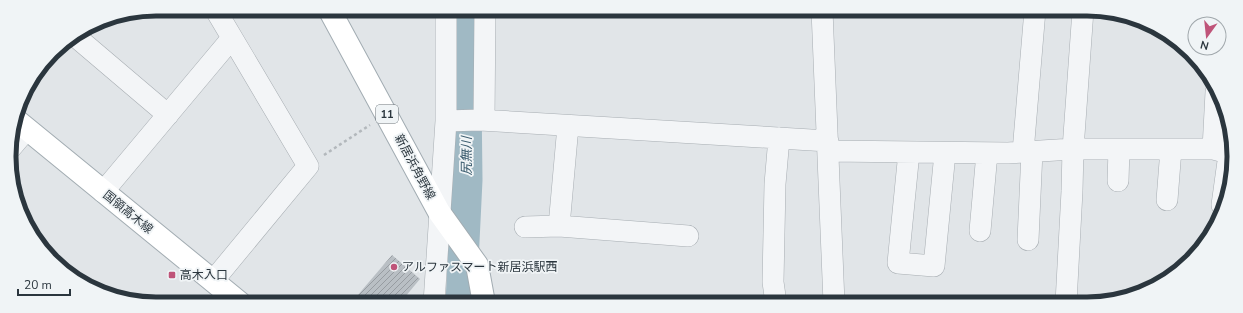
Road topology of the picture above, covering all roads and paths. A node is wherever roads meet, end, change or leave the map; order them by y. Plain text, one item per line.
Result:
1 (219, 16) edge
2 (333, 16) edge
3 (446, 16) edge
4 (484, 16) edge
5 (822, 16) edge
6 (1035, 16) edge
7 (1083, 16) edge
8 (232, 38) junction
9 (79, 39) edge
10 (1218, 107) edge
11 (168, 115) junction
12 (388, 116) junction
13 (450, 120) junction
14 (482, 120) junction
15 (22, 124) edge
16 (568, 126) junction
17 (778, 138) junction
18 (828, 146) junction
19 (1073, 149) junction
20 (1119, 149) junction
21 (1170, 150) junction
22 (909, 152) junction
23 (1027, 152) junction
24 (1224, 152) edge
25 (945, 153) junction
26 (987, 153) junction
27 (308, 166) junction
28 (1118, 181) dead end
29 (1223, 191) edge
30 (103, 192) junction
31 (1167, 200) dead end
32 (442, 215) junction
33 (559, 226) junction
34 (525, 227) dead end
35 (980, 231) dead end
36 (688, 236) dead end
37 (1028, 240) dead end
38 (213, 281) junction
39 (233, 297) edge
40 (435, 297) edge
41 (483, 297) edge
42 (775, 297) edge
43 (834, 297) edge
44 (1066, 297) edge

1 - 8 street
2 - 12 main road, 新居浜角野線 / 11
3 - 13 street
4 - 14 street
5 - 18 street
6 - 23 street
7 - 19 street
8 - 11 street
8 - 27 street
9 - 11 street
10 - 24 street
11 - 30 street
12 - 27 path
12 - 32 main road, 新居浜角野線 / 11
13 - 14 street
13 - 32 street
14 - 16 street
15 - 30 main road, 国領高木線
16 - 17 street
16 - 33 street
17 - 18 street
17 - 42 street
18 - 22 street
18 - 43 street
19 - 20 street
19 - 23 street
19 - 44 street
20 - 21 street
20 - 28 street
21 - 24 street
21 - 31 street
22 - 25 street
22 - 25 street
23 - 26 street
23 - 37 street
24 - 29 street
25 - 26 street
26 - 35 street
27 - 38 street
30 - 38 main road, 国領高木線
32 - 40 street
32 - 41 main road, 11
33 - 34 street
33 - 36 street
38 - 39 main road, 国領高木線

